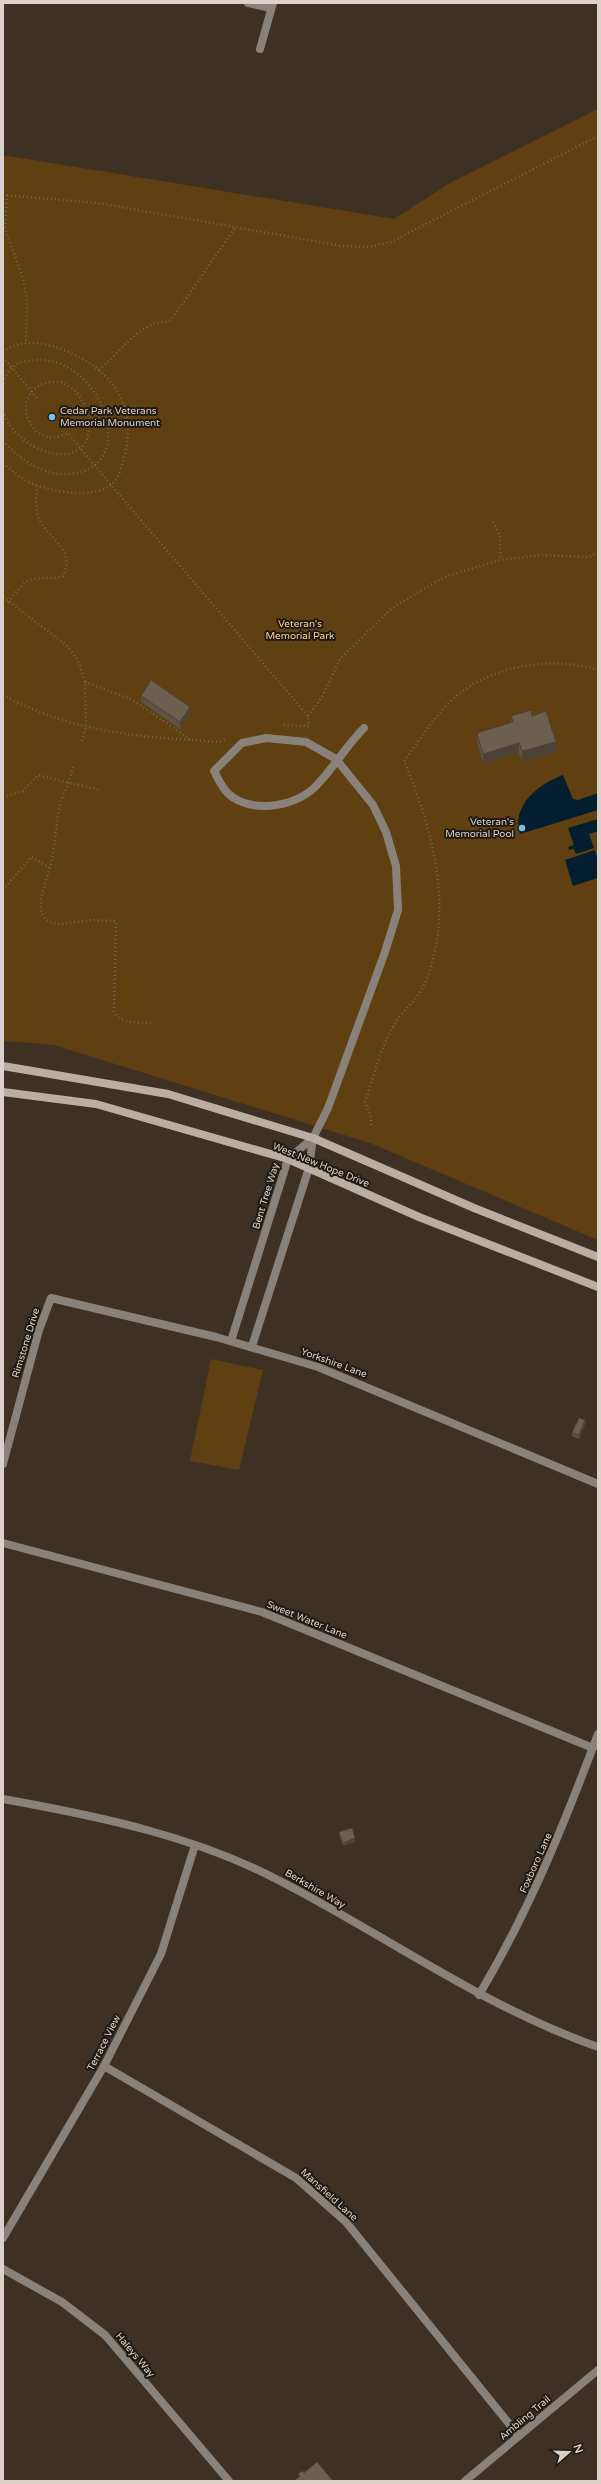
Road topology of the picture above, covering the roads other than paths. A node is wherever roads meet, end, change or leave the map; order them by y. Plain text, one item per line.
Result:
1 (248, 3) edge
2 (272, 5) edge
3 (260, 49) dead end
4 (364, 728) dead end
5 (336, 759) junction
6 (3, 1066) edge
7 (3, 1092) edge
8 (313, 1138) junction
9 (288, 1160) junction
10 (309, 1168) junction
11 (598, 1257) edge
12 (598, 1287) edge
13 (51, 1298) joint
14 (231, 1341) junction
15 (252, 1346) junction
16 (3, 1464) edge
17 (598, 1484) edge
18 (3, 1543) edge
19 (598, 1734) edge
20 (593, 1748) junction
21 (3, 1799) edge
22 (196, 1845) junction
23 (479, 1995) junction
24 (598, 2047) edge
25 (104, 2066) junction
26 (3, 2238) edge
27 (3, 2269) edge
28 (598, 2370) edge
29 (519, 2436) junction
30 (229, 2481) edge
31 (464, 2481) edge

1 - 2 street
2 - 3 street
4 - 5 street
5 - 5 street
5 - 8 street
6 - 8 main road, West New Hope Drive
7 - 9 main road, West New Hope Drive
8 - 9 street, Bent Tree Way
8 - 10 street
8 - 11 main road, West New Hope Drive
9 - 10 main road, West New Hope Drive
9 - 14 street, Bent Tree Way
10 - 12 main road, West New Hope Drive
10 - 15 street
13 - 14 street, Yorkshire Lane
13 - 16 street, Rimstone Drive
14 - 15 street, Yorkshire Lane
15 - 17 street, Yorkshire Lane
18 - 20 street, Sweet Water Lane
19 - 20 street, Foxboro Lane
20 - 23 street, Foxboro Lane
21 - 22 street, Berkshire Way
22 - 23 street, Berkshire Way
22 - 25 street, Terrace View
23 - 24 street, Berkshire Way
25 - 26 street, Terrace View
25 - 29 street, Mansfield Lane
27 - 30 street, Haleys Way
28 - 29 street, Ambling Trail
29 - 31 street, Ambling Trail

